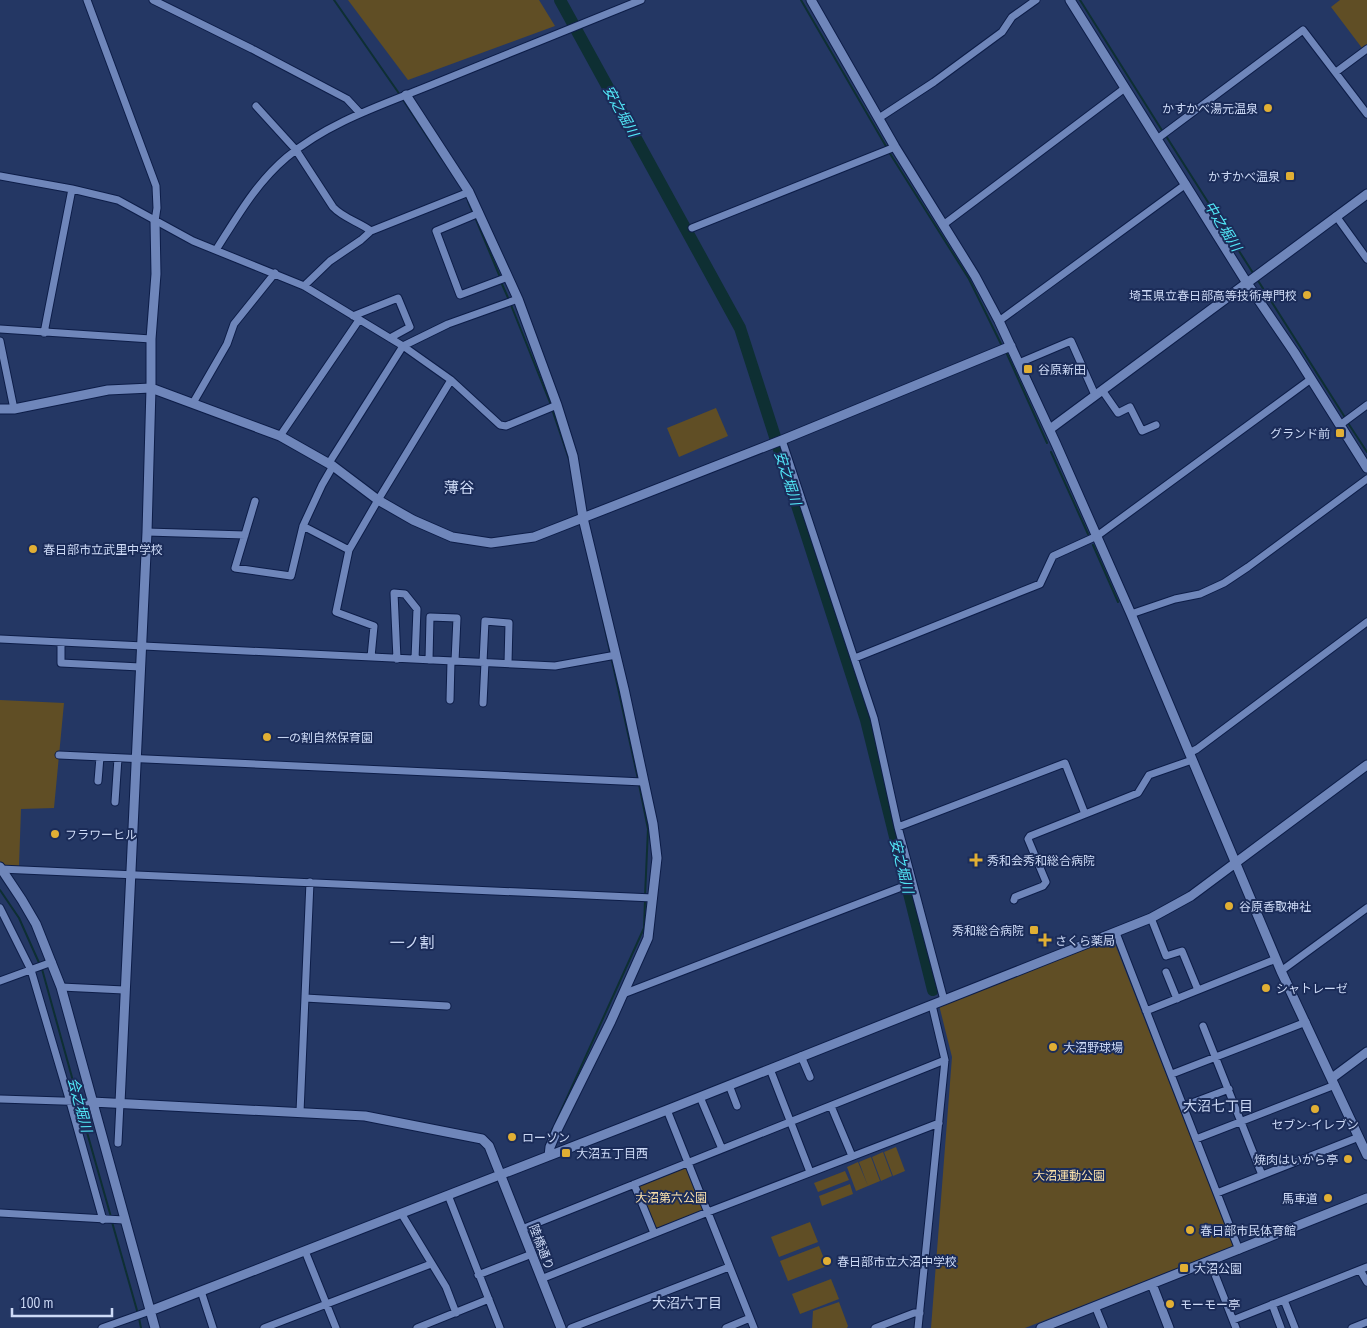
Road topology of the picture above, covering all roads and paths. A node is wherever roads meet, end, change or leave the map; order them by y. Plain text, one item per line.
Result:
1 (87, 0) edge
2 (153, 0) edge
3 (641, 0) edge
4 (811, 0) edge
5 (1036, 0) edge
6 (1070, 0) edge
7 (1367, 49) edge
8 (1336, 72) junction
9 (1125, 88) junction
10 (403, 96) junction
11 (256, 106) dead end
12 (360, 113) junction
13 (1367, 114) edge
14 (879, 118) junction
15 (1162, 135) junction
16 (893, 147) junction
17 (296, 150) junction
18 (0, 176) edge
19 (1186, 184) junction
20 (72, 189) junction
21 (469, 192) junction
22 (1367, 194) edge
23 (479, 213) junction
24 (1336, 216) junction
25 (155, 221) junction
26 (943, 224) junction
27 (692, 228) dead end
28 (371, 232) junction
29 (216, 250) junction
30 (1367, 259) edge
31 (275, 273) junction
32 (508, 277) junction
33 (1247, 283) junction
34 (304, 286) junction
35 (518, 298) junction
36 (356, 318) junction
37 (999, 321) junction
38 (0, 330) edge
39 (44, 333) junction
40 (390, 338) junction
41 (151, 339) junction
42 (0, 342) edge
43 (403, 346) junction
44 (1011, 346) junction
45 (1019, 363) junction
46 (1311, 378) junction
47 (451, 380) junction
48 (151, 388) junction
49 (1099, 393) junction
50 (193, 403) junction
51 (556, 405) junction
52 (1367, 405) edge
53 (14, 408) junction
54 (0, 409) edge
55 (1156, 425) dead end
56 (1340, 425) junction
57 (1050, 429) junction
58 (280, 436) junction
59 (782, 440) junction
60 (331, 464) junction
61 (1367, 468) edge
62 (1367, 479) edge
63 (378, 500) junction
64 (255, 501) dead end
65 (584, 518) junction
66 (303, 526) junction
67 (147, 532) junction
68 (245, 534) junction
69 (1097, 536) junction
70 (350, 550) junction
71 (1132, 614) junction
72 (1367, 622) edge
73 (0, 639) edge
74 (61, 642) junction
75 (141, 645) junction
76 (616, 655) junction
77 (372, 657) junction
78 (397, 658) junction
79 (855, 658) junction
80 (414, 659) junction
81 (429, 660) junction
82 (453, 661) junction
83 (484, 662) junction
84 (508, 663) junction
85 (140, 667) junction
86 (450, 700) dead end
87 (483, 703) dead end
88 (59, 755) dead end
89 (1191, 756) junction
90 (100, 757) junction
91 (118, 758) junction
92 (136, 759) junction
93 (1367, 764) edge
94 (98, 781) dead end
95 (644, 782) junction
96 (115, 802) dead end
97 (1085, 814) junction
98 (898, 827) junction
99 (1236, 862) junction
100 (1, 868) edge
101 (130, 875) junction
102 (310, 882) junction
103 (912, 883) junction
104 (652, 898) junction
105 (1014, 900) dead end
106 (0, 908) edge
107 (1367, 908) edge
108 (1151, 918) junction
109 (1116, 933) junction
110 (1276, 960) junction
111 (48, 964) junction
112 (32, 969) junction
113 (1281, 971) junction
114 (1166, 972) dead end
115 (0, 981) edge
116 (61, 987) junction
117 (124, 990) junction
118 (1198, 990) junction
119 (623, 994) junction
120 (305, 998) junction
121 (1177, 999) junction
122 (944, 1000) junction
123 (932, 1005) junction
124 (447, 1006) dead end
125 (1146, 1011) junction
126 (1306, 1022) junction
127 (1204, 1026) dead end
128 (1367, 1052) edge
129 (801, 1056) junction
130 (1216, 1057) junction
131 (945, 1060) junction
132 (770, 1068) junction
133 (1172, 1074) junction
134 (810, 1076) dead end
135 (1333, 1081) junction
136 (729, 1085) junction
137 (1229, 1089) junction
138 (700, 1097) junction
139 (0, 1099) edge
140 (70, 1102) junction
141 (92, 1102) junction
142 (120, 1103) junction
143 (737, 1106) dead end
144 (831, 1106) junction
145 (1184, 1106) junction
146 (667, 1110) junction
147 (300, 1112) junction
148 (791, 1121) junction
149 (1242, 1122) junction
150 (939, 1123) junction
151 (1359, 1137) junction
152 (1196, 1139) junction
153 (118, 1143) dead end
154 (722, 1149) junction
155 (1367, 1155) edge
156 (550, 1156) junction
157 (852, 1156) junction
158 (688, 1162) junction
159 (810, 1172) junction
160 (501, 1174) junction
161 (1262, 1175) junction
162 (634, 1184) junction
163 (1217, 1192) junction
164 (448, 1195) junction
165 (1367, 1198) edge
166 (708, 1212) junction
167 (0, 1213) edge
168 (401, 1213) junction
169 (103, 1220) junction
170 (119, 1220) junction
171 (522, 1229) junction
172 (654, 1234) junction
173 (1239, 1250) junction
174 (305, 1251) junction
175 (532, 1254) junction
176 (1210, 1262) junction
177 (431, 1264) junction
178 (729, 1267) junction
179 (1364, 1268) edge
180 (478, 1275) junction
181 (541, 1279) junction
182 (1367, 1282) edge
183 (1152, 1284) junction
184 (201, 1291) junction
185 (489, 1299) junction
186 (1284, 1300) junction
187 (326, 1304) junction
188 (1272, 1304) junction
189 (1095, 1306) junction
190 (146, 1312) junction
191 (456, 1313) junction
192 (920, 1313) junction
193 (750, 1318) junction
194 (1233, 1320) junction
195 (1367, 1322) edge
196 (102, 1328) edge
197 (155, 1328) edge
198 (213, 1328) edge
199 (264, 1328) edge
200 (336, 1328) edge
201 (417, 1328) edge
202 (500, 1328) edge
203 (561, 1328) edge
204 (571, 1328) edge
205 (726, 1328) edge
206 (754, 1328) edge
207 (875, 1328) edge
208 (918, 1328) edge
209 (1041, 1328) edge
210 (1104, 1328) edge
211 (1169, 1328) edge
212 (1236, 1328) edge
213 (1281, 1328) edge
214 (1296, 1328) edge
215 (1352, 1328) edge

1 - 25 street
2 - 12 street
3 - 10 street
4 - 14 street
5 - 14 street
6 - 9 street
7 - 8 street
8 - 13 street
8 - 15 street
9 - 15 street
9 - 26 street
10 - 12 street
10 - 21 street
11 - 17 street
12 - 17 street
14 - 16 street
15 - 19 street
16 - 26 street
16 - 27 street
17 - 28 street
17 - 29 street
18 - 20 street
19 - 33 street
19 - 37 street
20 - 25 street
20 - 39 street
21 - 23 street
21 - 28 street
22 - 24 street
23 - 32 street
23 - 32 street
24 - 30 street
24 - 33 street
25 - 29 street
25 - 41 street
26 - 37 street
28 - 34 street
29 - 31 street
31 - 34 street
31 - 50 street
32 - 35 street
33 - 46 street
33 - 49 street
34 - 36 street
35 - 43 street
35 - 51 street
36 - 40 street
36 - 40 street
36 - 58 street
37 - 44 street
38 - 39 street
39 - 41 street
40 - 43 street
41 - 48 street
42 - 53 street
43 - 47 street
43 - 60 street
44 - 45 street
44 - 59 street
45 - 49 street
45 - 57 street
46 - 56 street
46 - 69 street
47 - 51 street
47 - 63 street
48 - 50 street
48 - 53 street
48 - 67 street
49 - 55 street
49 - 57 street
50 - 58 street
51 - 65 street
52 - 56 street
53 - 54 street
56 - 61 street
57 - 69 street
58 - 60 street
59 - 65 street
59 - 79 street
60 - 63 street
60 - 66 street
62 - 71 street
63 - 65 street
63 - 70 street
64 - 68 street
65 - 76 street
66 - 68 street
66 - 70 street
67 - 68 street
67 - 75 street
69 - 71 street
69 - 79 street
70 - 77 street
71 - 89 street
72 - 89 street
73 - 74 street
74 - 75 street
74 - 85 street
75 - 77 street
75 - 85 street
76 - 84 street
76 - 95 street
77 - 78 street
78 - 80 street
78 - 80 street
79 - 98 street
80 - 81 street
81 - 82 street
81 - 82 street
82 - 83 street
82 - 86 street
83 - 84 street
83 - 84 street
83 - 87 street
85 - 92 street
88 - 90 street
89 - 97 street
89 - 99 street
90 - 91 street
90 - 94 street
91 - 92 street
91 - 96 street
92 - 95 street
92 - 101 street
93 - 99 street
95 - 104 street
97 - 98 street
97 - 105 street
98 - 103 street
99 - 108 street
99 - 110 street
100 - 101 street
100 - 111 street
101 - 102 street
101 - 117 street
102 - 104 street
102 - 120 street
103 - 119 street
103 - 122 street
104 - 119 street
106 - 112 street
107 - 113 street
108 - 109 street
108 - 118 street
109 - 122 street
109 - 125 street
110 - 113 street
110 - 118 street
111 - 112 street
111 - 116 street
112 - 115 street
112 - 140 street
113 - 126 street
114 - 121 street
116 - 117 street
116 - 141 street
117 - 142 street
118 - 121 street
119 - 156 street
120 - 124 street
120 - 147 street
121 - 125 street
122 - 123 street
123 - 129 street
123 - 131 street
125 - 133 street
126 - 130 street
126 - 135 street
127 - 130 street
128 - 135 street
129 - 132 street
129 - 134 street
130 - 133 street
130 - 137 street
131 - 144 street
131 - 150 street
132 - 136 street
132 - 148 street
133 - 145 street
135 - 149 street
135 - 151 street
136 - 138 street
136 - 143 street
137 - 145 street
137 - 149 street
138 - 146 street
138 - 154 street
139 - 140 street
140 - 141 street
140 - 169 street
141 - 142 street
141 - 170 street
142 - 147 street
142 - 153 street
144 - 148 street
144 - 157 street
145 - 152 street
146 - 156 street
146 - 158 street
147 - 160 street, 陸橋通り
148 - 154 street
148 - 159 street
149 - 152 street
149 - 161 street
150 - 157 street
150 - 192 street
151 - 155 street
151 - 161 street
152 - 163 street
154 - 158 street
156 - 160 street
157 - 159 street
158 - 162 street
158 - 166 street
159 - 166 street
160 - 164 street
160 - 171 street, 陸橋通り
161 - 163 street
162 - 171 street
162 - 172 street
163 - 173 street
164 - 168 street
164 - 180 street
165 - 173 street
166 - 172 street
166 - 178 street
167 - 169 street
168 - 174 street
168 - 177 street
169 - 170 street
170 - 190 street
171 - 175 street, 陸橋通り
172 - 181 street
173 - 176 street
174 - 184 street
174 - 187 street
175 - 180 street
175 - 181 street, 陸橋通り
176 - 183 street
176 - 194 street
177 - 187 street
177 - 191 street
178 - 193 street
178 - 204 street
179 - 182 street
179 - 186 street
180 - 185 street
181 - 203 street, 陸橋通り
183 - 189 street
183 - 211 street
184 - 190 street
184 - 198 street
185 - 191 street
185 - 202 street
186 - 188 street
186 - 214 street
187 - 199 street
187 - 200 street
188 - 194 street
188 - 213 street
189 - 209 street
189 - 210 street
190 - 196 street
190 - 197 street
191 - 201 street
192 - 207 street
192 - 208 street
193 - 205 street
193 - 206 street
194 - 212 street
195 - 215 street

